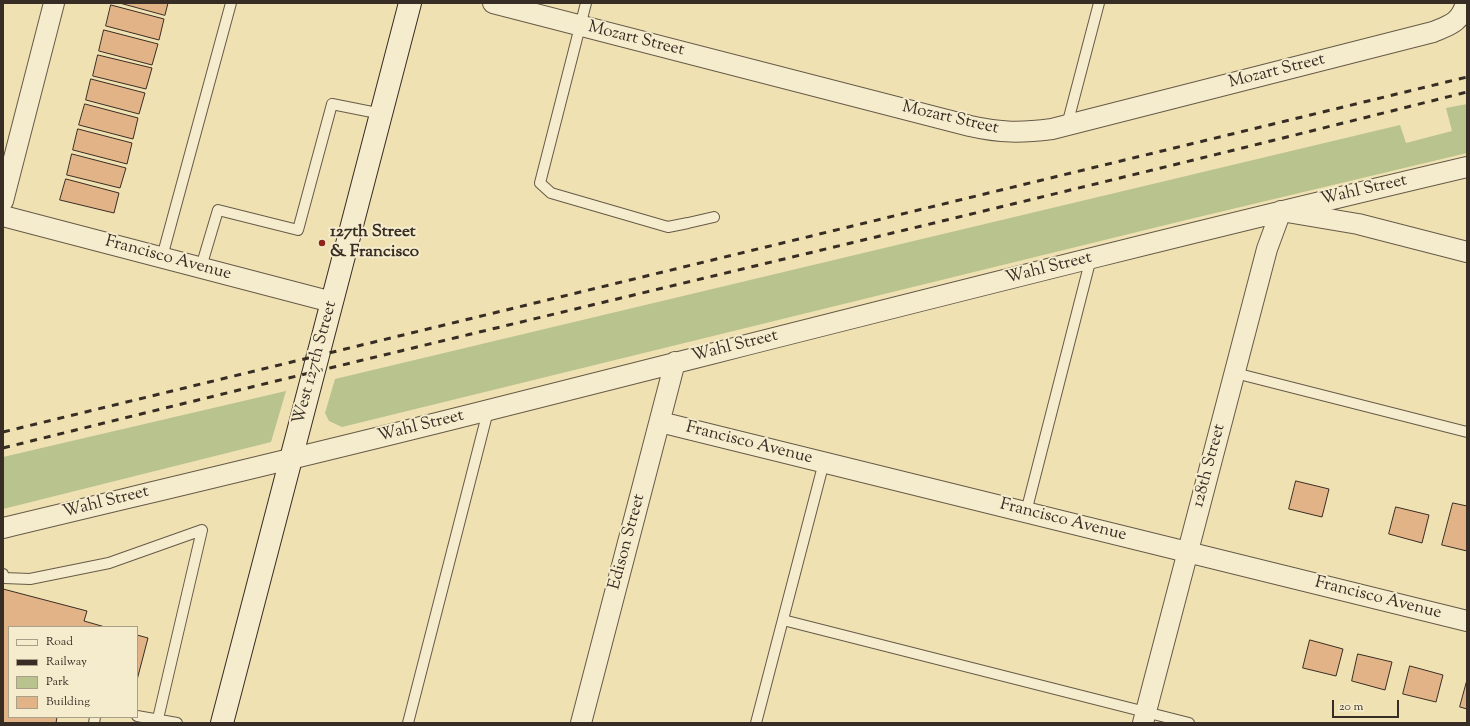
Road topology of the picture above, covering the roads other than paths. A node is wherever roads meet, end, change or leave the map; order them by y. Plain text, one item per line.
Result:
1 (54, 3) edge
2 (231, 3) edge
3 (410, 3) edge
4 (493, 3) edge
5 (586, 3) edge
6 (1099, 3) edge
7 (1466, 3) edge
8 (580, 26) junction
9 (382, 114) junction
10 (1067, 125) junction
11 (1467, 167) edge
12 (3, 202) edge
13 (1281, 211) junction
14 (3, 216) edge
15 (714, 217) dead end
16 (1467, 252) edge
17 (162, 257) junction
18 (1091, 258) junction
19 (201, 267) junction
20 (332, 302) junction
21 (675, 362) junction
22 (1235, 373) junction
23 (488, 411) junction
24 (660, 422) junction
25 (1467, 432) edge
26 (291, 459) junction
27 (824, 462) junction
28 (1026, 512) junction
29 (3, 528) edge
30 (1188, 552) junction
31 (3, 574) edge
32 (783, 620) junction
33 (1467, 621) edge
34 (138, 716) edge
35 (1145, 718) edge
36 (158, 721) edge
37 (177, 723) edge
38 (222, 723) edge
39 (408, 723) edge
40 (581, 723) edge
41 (756, 723) edge
42 (1189, 723) edge

1 - 12 street
2 - 17 lane
3 - 9 main road, West 127th Street
4 - 8 street, Mozart Street
5 - 8 lane
6 - 10 lane
7 - 10 street, Mozart Street
8 - 10 street, Mozart Street
8 - 15 lane
9 - 19 lane
9 - 20 main road, West 127th Street
11 - 13 street, Wahl Street
13 - 16 street
13 - 18 street, Wahl Street
13 - 22 street, 128th Street
14 - 17 street, Francisco Avenue
17 - 19 street, Francisco Avenue
18 - 21 street, Wahl Street
18 - 28 lane
19 - 20 street, Francisco Avenue
20 - 26 main road, West 127th Street
21 - 23 street, Wahl Street
21 - 24 street, Edison Street
22 - 25 lane
22 - 30 street, 128th Street
23 - 26 street, Wahl Street
23 - 39 lane
24 - 27 street, Francisco Avenue
24 - 40 street, Edison Street
26 - 29 street, Wahl Street
26 - 38 main road, West 127th Street
27 - 28 street, Francisco Avenue
27 - 32 lane
28 - 30 street, Francisco Avenue
30 - 33 street, Francisco Avenue
30 - 35 street, 128th Street
31 - 36 lane
32 - 35 lane
32 - 41 lane
34 - 36 lane
35 - 42 lane
36 - 37 lane

